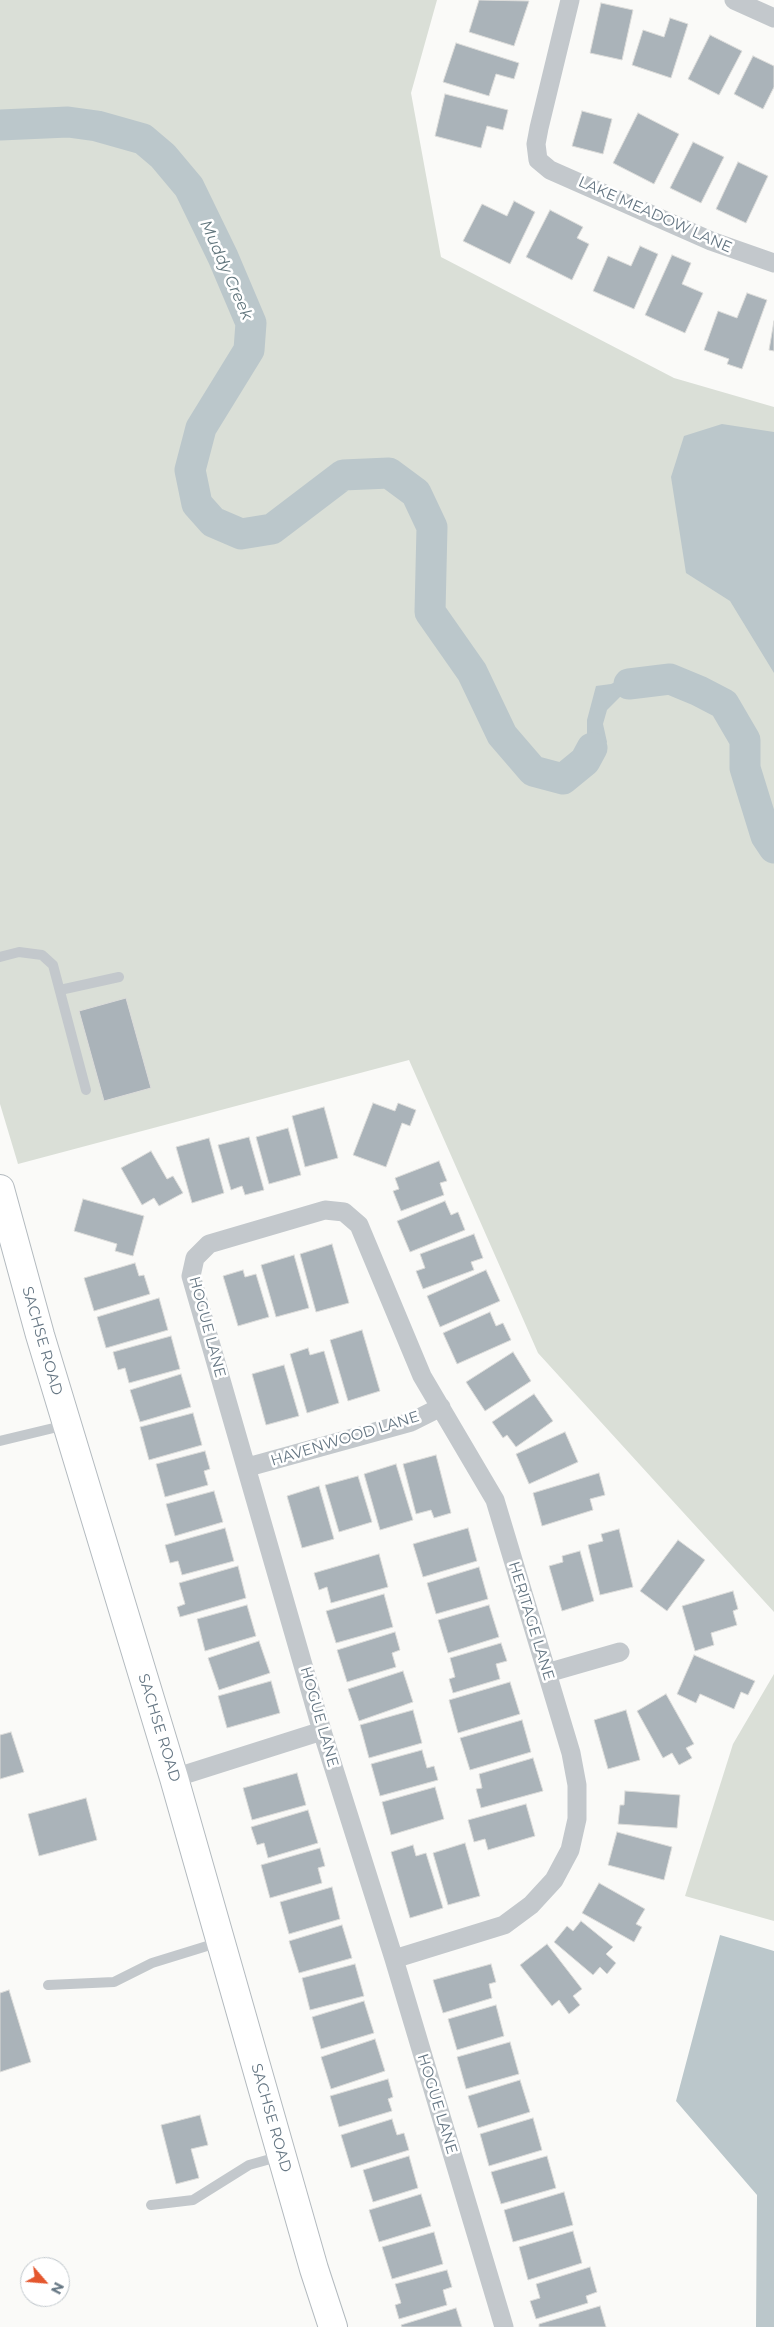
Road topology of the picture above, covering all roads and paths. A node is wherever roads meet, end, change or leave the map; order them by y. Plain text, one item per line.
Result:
1 (570, 0) edge
2 (734, 0) edge
3 (774, 18) edge
4 (774, 263) edge
5 (0, 957) edge
6 (119, 977) dead end
7 (60, 990) junction
8 (86, 1090) dead end
9 (0, 1189) edge
10 (344, 1212) joint
11 (441, 1407) junction
12 (67, 1425) junction
13 (0, 1441) edge
14 (248, 1467) junction
15 (620, 1652) dead end
16 (547, 1672) junction
17 (322, 1731) junction
18 (174, 1778) junction
19 (221, 1942) junction
20 (394, 1959) junction
21 (48, 1985) dead end
22 (282, 2156) junction
23 (151, 2205) dead end
24 (314, 2269) junction
25 (322, 2327) edge
26 (334, 2327) edge
27 (504, 2327) edge

1 - 4 street, LAKE MEADOW LANE
2 - 3 street
5 - 7 lane
6 - 7 lane
7 - 8 lane
9 - 12 main road, SACHSE ROAD
10 - 11 street, HERITAGE LANE
10 - 14 street, HOGUE LANE
11 - 14 street, HAVENWOOD LANE
11 - 16 street, HERITAGE LANE
12 - 13 lane
12 - 18 main road, SACHSE ROAD
14 - 17 street, HOGUE LANE
15 - 16 street
16 - 20 street, HERITAGE LANE
17 - 18 street
17 - 20 street, HOGUE LANE
18 - 19 main road, SACHSE ROAD
19 - 21 lane
19 - 22 main road, SACHSE ROAD
20 - 27 street, HOGUE LANE
22 - 23 lane
22 - 24 main road, SACHSE ROAD
24 - 25 main road, SACHSE ROAD
24 - 26 main road, SACHSE ROAD

